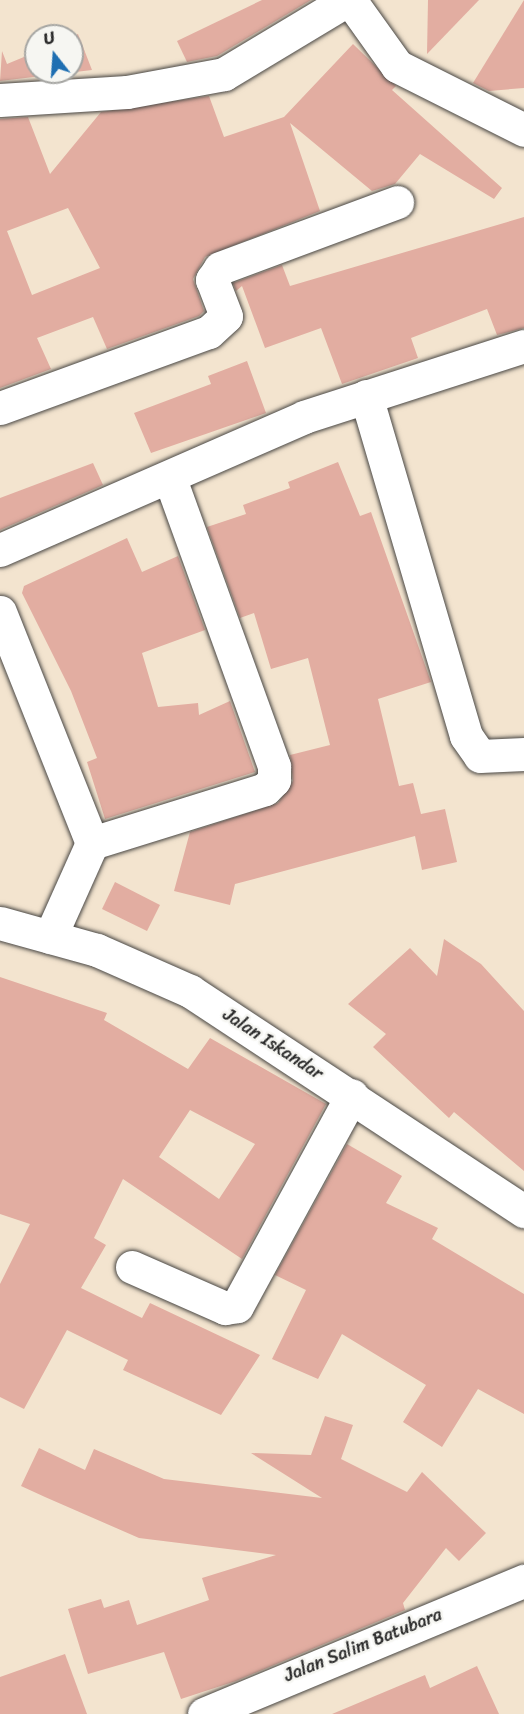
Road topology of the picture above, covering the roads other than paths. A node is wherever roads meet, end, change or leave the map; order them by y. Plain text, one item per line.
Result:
1 (348, 0) edge
2 (0, 100) edge
3 (524, 130) edge
4 (397, 202) dead end
5 (524, 346) edge
6 (366, 396) junction
7 (0, 408) edge
8 (170, 479) junction
9 (0, 550) edge
10 (0, 612) edge
11 (524, 754) edge
12 (92, 843) junction
13 (0, 923) edge
14 (50, 937) junction
15 (352, 1095) junction
16 (524, 1211) edge
17 (132, 1267) dead end
18 (524, 1581) edge
19 (248, 1703) edge
20 (204, 1714) edge

1 - 2 street
1 - 3 street
4 - 7 street
5 - 6 street
6 - 8 street
6 - 11 street
8 - 9 street
8 - 12 street
10 - 12 street
12 - 14 street
13 - 14 street, Jalan Iskandar
14 - 15 street, Jalan Iskandar
15 - 16 street, Jalan Iskandar
15 - 17 street
18 - 19 street, Jalan Salim Batubara
19 - 20 street, Jalan Salim Batubara

